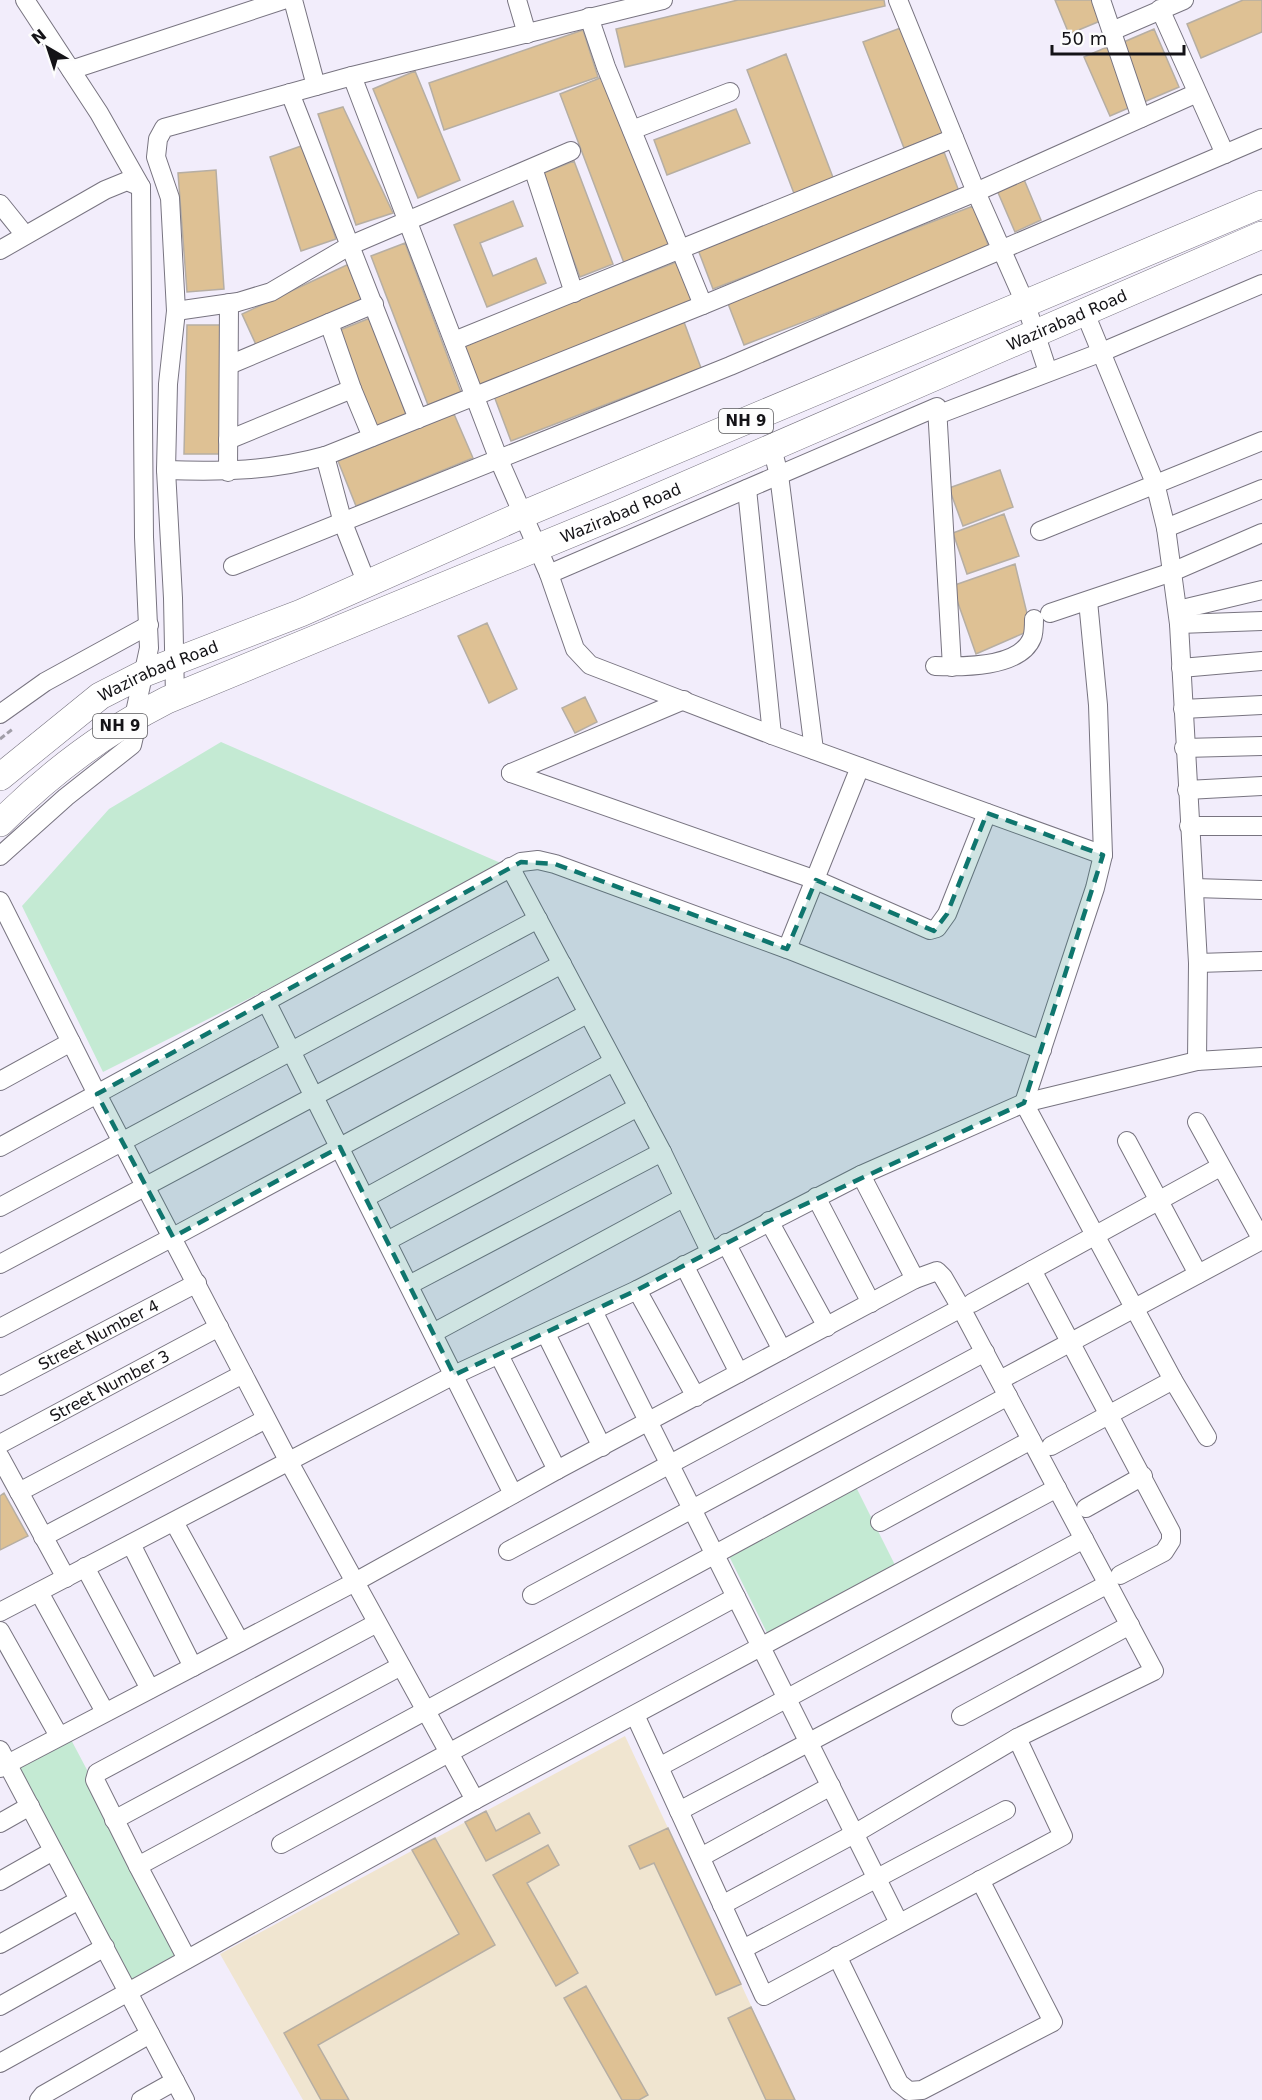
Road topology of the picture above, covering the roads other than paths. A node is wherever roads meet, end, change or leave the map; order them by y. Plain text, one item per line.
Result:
1 (25, 0) edge
2 (284, 0) edge
3 (293, 0) edge
4 (517, 0) edge
5 (663, 0) edge
6 (898, 0) edge
7 (1101, 0) edge
8 (1184, 0) edge
9 (1160, 9) junction
10 (589, 17) junction
11 (1112, 31) junction
12 (527, 33) junction
13 (71, 70) junction
14 (352, 76) junction
15 (316, 86) junction
16 (730, 92) dead end
17 (290, 93) junction
18 (1197, 93) junction
19 (1141, 118) junction
20 (632, 130) junction
21 (954, 138) junction
22 (1262, 138) edge
23 (571, 151) dead end
24 (1225, 154) junction
25 (533, 168) junction
26 (141, 187) junction
27 (976, 192) junction
28 (0, 204) edge
29 (1262, 204) edge
30 (408, 222) junction
31 (25, 235) junction
32 (1262, 235) edge
33 (351, 245) junction
34 (1001, 249) junction
35 (0, 250) edge
36 (681, 250) junction
37 (1262, 284) edge
38 (574, 293) junction
39 (229, 303) junction
40 (374, 304) junction
41 (704, 305) junction
42 (1026, 305) junction
43 (176, 311) junction
44 (1085, 313) junction
45 (329, 323) junction
46 (1035, 335) junction
47 (454, 341) junction
48 (1102, 352) junction
49 (229, 365) junction
50 (1048, 372) junction
51 (352, 389) junction
52 (475, 396) junction
53 (937, 415) junction
54 (418, 419) junction
55 (372, 437) junction
56 (228, 440) junction
57 (1262, 441) edge
58 (772, 448) junction
59 (325, 456) junction
60 (499, 460) junction
61 (166, 470) junction
62 (228, 472) junction
63 (779, 475) junction
64 (1155, 483) junction
65 (747, 489) junction
66 (1262, 489) edge
67 (524, 514) junction
68 (343, 522) junction
69 (1166, 528) junction
70 (1040, 531) dead end
71 (1262, 533) edge
72 (537, 548) junction
73 (233, 566) dead end
74 (1172, 572) junction
75 (549, 574) junction
76 (367, 584) junction
77 (1262, 590) edge
78 (1088, 601) junction
79 (1178, 617) junction
80 (1262, 621) edge
81 (149, 625) junction
82 (174, 661) junction
83 (1262, 661) edge
84 (1181, 668) junction
85 (145, 673) junction
86 (176, 697) junction
87 (684, 700) junction
88 (1262, 705) edge
89 (1183, 709) junction
90 (0, 714) edge
91 (134, 717) junction
92 (772, 735) junction
93 (1262, 746) edge
94 (1184, 748) junction
95 (814, 750) junction
96 (860, 767) junction
97 (0, 777) edge
98 (1262, 786) edge
99 (1186, 790) junction
100 (987, 813) junction
101 (2, 818) edge
102 (1189, 826) junction
103 (1262, 826) edge
104 (1103, 855) junction
105 (0, 856) edge
106 (510, 867) junction
107 (816, 880) junction
108 (1194, 888) junction
109 (1262, 890) edge
110 (0, 901) edge
111 (538, 919) junction
112 (787, 949) junction
113 (1262, 961) edge
114 (1198, 963) junction
115 (562, 964) junction
116 (266, 1001) junction
117 (587, 1014) junction
118 (71, 1042) junction
119 (1042, 1050) junction
120 (292, 1051) junction
121 (1262, 1058) edge
122 (1197, 1061) junction
123 (613, 1062) junction
124 (0, 1081) edge
125 (97, 1094) junction
126 (315, 1098) junction
127 (1024, 1103) junction
128 (638, 1107) junction
129 (1197, 1122) dead end
130 (1127, 1141) dead end
131 (123, 1143) junction
132 (0, 1147) edge
133 (340, 1147) junction
134 (662, 1152) junction
135 (1220, 1167) junction
136 (861, 1175) junction
137 (147, 1187) junction
138 (816, 1197) junction
139 (365, 1198) junction
140 (683, 1198) junction
141 (1160, 1201) junction
142 (0, 1207) edge
143 (769, 1221) junction
144 (1095, 1236) junction
145 (173, 1238) junction
146 (387, 1241) junction
147 (718, 1247) junction
148 (0, 1264) edge
149 (684, 1265) junction
150 (1032, 1270) junction
151 (1198, 1274) junction
152 (915, 1279) junction
153 (196, 1283) junction
154 (409, 1285) junction
155 (638, 1290) junction
156 (871, 1303) junction
157 (966, 1306) junction
158 (1134, 1308) junction
159 (593, 1311) junction
160 (219, 1327) junction
161 (827, 1327) junction
162 (0, 1328) edge
163 (433, 1333) junction
164 (546, 1334) junction
165 (1070, 1343) junction
166 (782, 1350) junction
167 (985, 1352) junction
168 (499, 1355) junction
169 (739, 1373) junction
170 (243, 1374) junction
171 (454, 1376) junction
172 (1173, 1380) junction
173 (0, 1386) edge
174 (1004, 1388) junction
175 (696, 1397) junction
176 (1109, 1414) junction
177 (266, 1419) junction
178 (648, 1422) junction
179 (1207, 1437) dead end
180 (1031, 1440) junction
181 (0, 1444) edge
182 (1051, 1446) dead end
183 (602, 1447) junction
184 (0, 1457) edge
185 (289, 1462) junction
186 (670, 1465) junction
187 (557, 1470) junction
188 (1143, 1476) junction
189 (1057, 1488) junction
190 (19, 1492) junction
191 (513, 1494) junction
192 (1086, 1508) dead end
193 (692, 1510) junction
194 (174, 1522) junction
195 (880, 1522) dead end
196 (43, 1537) junction
197 (1084, 1539) junction
198 (131, 1544) junction
199 (508, 1551) dead end
200 (716, 1557) junction
201 (85, 1568) junction
202 (66, 1578) junction
203 (1114, 1580) junction
204 (355, 1582) junction
205 (39, 1592) junction
206 (532, 1595) dead end
207 (736, 1597) junction
208 (0, 1612) edge
209 (377, 1623) junction
210 (1130, 1625) junction
211 (0, 1631) edge
212 (240, 1642) junction
213 (761, 1647) junction
214 (193, 1666) junction
215 (401, 1666) junction
216 (150, 1689) junction
217 (786, 1698) junction
218 (425, 1709) junction
219 (105, 1712) junction
220 (635, 1715) junction
221 (961, 1716) dead end
222 (59, 1736) junction
223 (1017, 1738) junction
224 (809, 1743) junction
225 (449, 1753) junction
226 (2, 1761) edge
227 (659, 1767) junction
228 (831, 1786) junction
229 (475, 1800) junction
230 (30, 1806) junction
231 (1006, 1810) dead end
232 (679, 1811) junction
233 (114, 1820) junction
234 (0, 1823) edge
235 (854, 1834) junction
236 (282, 1844) dead end
237 (53, 1851) junction
238 (700, 1857) junction
239 (138, 1866) junction
240 (875, 1878) junction
241 (981, 1880) junction
242 (0, 1881) edge
243 (79, 1900) junction
244 (722, 1905) junction
245 (899, 1923) junction
246 (0, 1944) edge
247 (105, 1947) junction
248 (742, 1949) junction
249 (837, 1956) junction
250 (187, 1959) junction
251 (127, 1990) junction
252 (0, 2006) edge
253 (150, 2034) junction
254 (0, 2062) edge
255 (175, 2081) junction
256 (39, 2100) edge
257 (141, 2100) edge
258 (185, 2100) edge

1 - 13 street
2 - 13 street
3 - 15 street
4 - 12 street
5 - 10 street
6 - 21 street
7 - 11 street
8 - 9 street
9 - 11 street
9 - 18 street
10 - 12 street
10 - 20 street
11 - 19 street
12 - 14 street
13 - 26 street
14 - 15 street
14 - 30 street
15 - 17 street
16 - 20 street
17 - 33 street
17 - 43 street
18 - 19 street
18 - 24 street
19 - 27 street
20 - 36 street
21 - 27 street
21 - 36 street
22 - 24 street
23 - 25 street
24 - 34 street
25 - 30 street
25 - 38 street
26 - 31 street
26 - 81 street
27 - 34 street
27 - 41 street
28 - 31 street
29 - 42 highway, Wazirabad Road / NH 9
30 - 33 street
30 - 47 street
31 - 35 street
32 - 44 highway, Wazirabad Road / NH 9
33 - 39 street
33 - 40 street
34 - 42 street
34 - 60 street
36 - 38 street
36 - 41 street
37 - 48 street
38 - 47 street
39 - 43 street
39 - 49 street
40 - 45 street
40 - 54 street
41 - 52 street
42 - 46 street
42 - 67 highway, Wazirabad Road / NH 9
43 - 61 street
44 - 46 highway, Wazirabad Road / NH 9
44 - 48 street
45 - 49 street
45 - 51 street
46 - 50 street
46 - 58 highway, Wazirabad Road / NH 9
47 - 52 street
48 - 50 street
48 - 64 street
49 - 56 street
50 - 53 street
51 - 55 street
51 - 56 street
52 - 54 street
52 - 60 street
53 - 63 street
53 - 78 street
54 - 55 street
55 - 59 street
56 - 62 street
57 - 64 street
58 - 63 street
58 - 72 highway, Wazirabad Road / NH 9
59 - 62 street
59 - 68 street
60 - 67 street
60 - 68 street
61 - 62 street
61 - 82 street
63 - 65 street
63 - 95 street
64 - 69 street
64 - 70 street
65 - 75 street
65 - 92 street
66 - 69 street
67 - 72 street
67 - 76 highway, Wazirabad Road / NH 9
68 - 73 street
68 - 76 street
69 - 74 street
71 - 74 street
72 - 75 street
72 - 86 highway, Wazirabad Road / NH 9
74 - 78 street
74 - 79 street
75 - 87 street
76 - 82 highway, Wazirabad Road / NH 9
77 - 79 street
78 - 104 street
79 - 80 street
79 - 84 street
81 - 85 street
81 - 90 street
82 - 85 highway, Wazirabad Road / NH 9
82 - 86 street
83 - 84 street
84 - 89 street
85 - 91 street
85 - 97 highway, Wazirabad Road / NH 9
86 - 91 highway, Wazirabad Road / NH 9
87 - 92 street
87 - 107 street
88 - 89 street
89 - 94 street
91 - 101 highway, Wazirabad Road / NH 9
91 - 105 street
92 - 95 street
93 - 94 street
94 - 99 street
95 - 96 street
96 - 100 street
96 - 107 street
98 - 99 street
99 - 102 street
100 - 104 street
100 - 107 street
102 - 103 street
102 - 108 street
104 - 119 street
106 - 111 street
106 - 112 street
106 - 116 street
107 - 112 street
108 - 109 street
108 - 114 street
110 - 118 street
111 - 115 street
111 - 120 street
112 - 119 street
113 - 114 street
114 - 122 street
115 - 117 street
115 - 126 street
116 - 120 street
116 - 125 street
117 - 123 street
117 - 133 street
118 - 124 street
118 - 125 street
119 - 127 street
120 - 126 street
120 - 131 street
121 - 122 street
122 - 127 street
123 - 128 street
123 - 139 street
125 - 131 street
125 - 132 street
126 - 133 street
126 - 137 street
127 - 136 street
127 - 144 street
128 - 134 street
128 - 146 street
129 - 135 street
130 - 141 street
131 - 137 street
131 - 142 street
133 - 139 street
133 - 145 street
134 - 140 street
134 - 154 street
135 - 141 street
135 - 151 street
136 - 138 street
136 - 152 street
137 - 145 street
137 - 148 street
138 - 143 street
138 - 156 street
139 - 146 street
140 - 147 street
140 - 163 street
141 - 144 street
141 - 151 street
143 - 147 street
143 - 161 street
144 - 150 street
144 - 158 street
145 - 153 street
145 - 162 street
146 - 154 street
147 - 149 street
147 - 166 street
149 - 155 street
149 - 169 street
150 - 157 street
150 - 165 street
151 - 158 street
152 - 156 street
152 - 157 street
153 - 160 street
153 - 173 street, Street Number 4
154 - 163 street
155 - 159 street
155 - 175 street
156 - 161 street
157 - 167 street
157 - 186 street
158 - 165 street
158 - 172 street
159 - 164 street
159 - 178 street
160 - 170 street
160 - 181 street, Street Number 3
161 - 166 street
163 - 171 street
164 - 168 street
164 - 183 street
165 - 174 street
165 - 176 street
166 - 169 street
167 - 174 street
167 - 193 street
168 - 171 street
168 - 187 street
169 - 175 street
170 - 177 street
170 - 190 street
171 - 185 street
171 - 191 street
172 - 176 street
172 - 179 street
174 - 180 street
174 - 200 street
175 - 178 street
176 - 182 street
176 - 188 street
177 - 185 street
177 - 196 street
178 - 183 street
178 - 186 street
180 - 189 street
180 - 195 street
183 - 187 street
184 - 190 street
185 - 194 street
185 - 204 street
186 - 193 street
186 - 199 street
187 - 191 street
188 - 192 street
188 - 203 street
189 - 197 street
189 - 213 street
190 - 196 street
191 - 204 street
193 - 200 street
193 - 206 street
194 - 198 street
194 - 212 street
196 - 202 street
197 - 203 street
197 - 217 street
198 - 201 street
198 - 214 street
200 - 207 street
200 - 218 street
201 - 202 street
201 - 216 street
202 - 205 street
203 - 210 street
203 - 224 street
204 - 209 street
204 - 212 street
205 - 208 street
205 - 219 street
207 - 213 street
207 - 225 street
209 - 215 street
209 - 233 street
210 - 221 street
210 - 223 street
211 - 222 street
212 - 214 street
213 - 217 street
213 - 220 street
214 - 216 street
215 - 218 street
215 - 233 street
216 - 219 street
217 - 224 street
217 - 227 street
218 - 225 street
218 - 239 street
219 - 222 street
220 - 227 street
220 - 229 street
222 - 226 street
223 - 235 street
223 - 241 street
224 - 228 street
224 - 232 street
225 - 229 street
225 - 236 street
226 - 230 street
227 - 232 street
228 - 235 street
228 - 238 street
229 - 250 street
230 - 234 street
230 - 237 street
231 - 240 street
232 - 238 street
233 - 239 street
235 - 240 street
235 - 244 street
237 - 242 street
237 - 243 street
238 - 244 street
239 - 250 street
240 - 245 street
240 - 248 street
241 - 245 street
241 - 249 street
243 - 246 street
243 - 247 street
244 - 248 street
245 - 249 street
247 - 251 street
247 - 252 street
248 - 249 street
250 - 251 street
251 - 253 street
251 - 254 street
253 - 255 street
253 - 256 street
255 - 257 street
255 - 258 street

